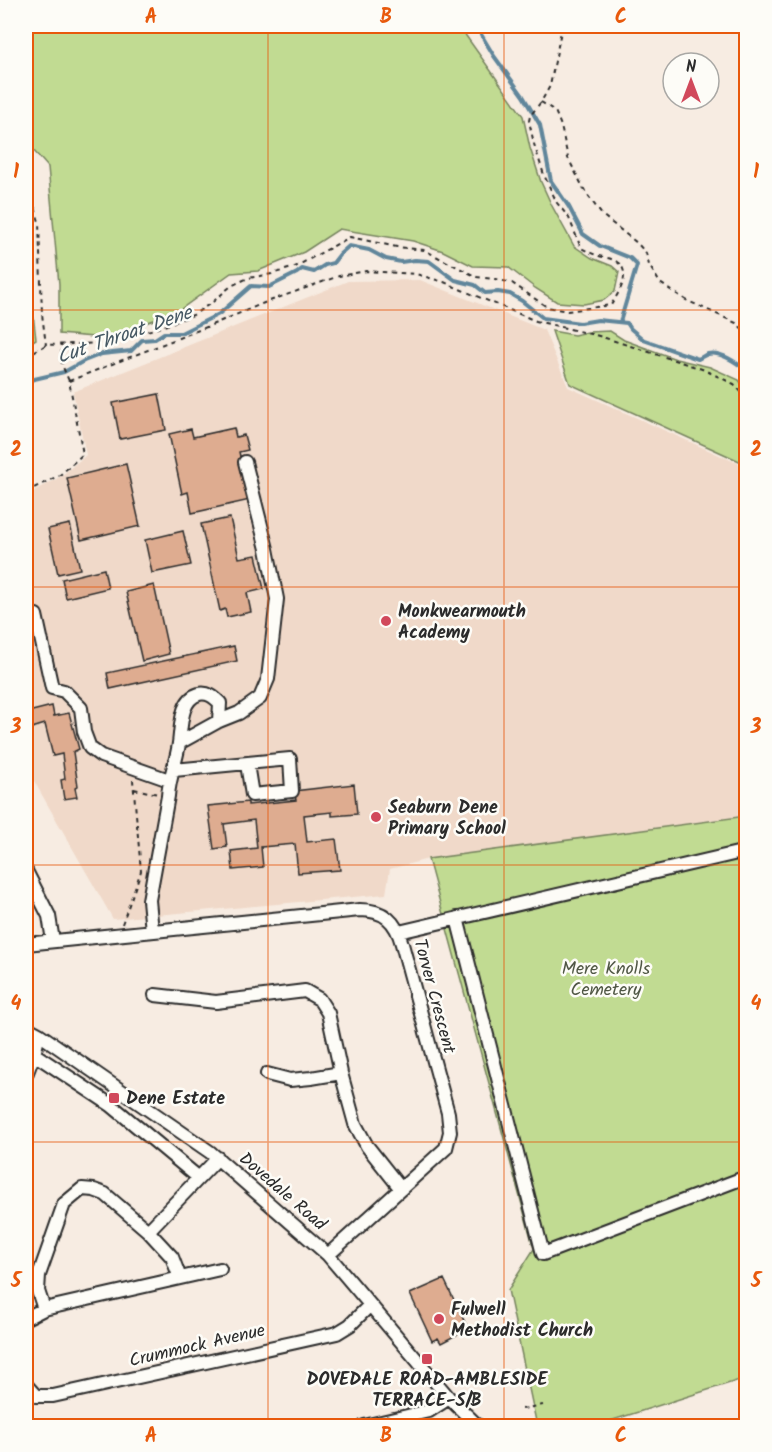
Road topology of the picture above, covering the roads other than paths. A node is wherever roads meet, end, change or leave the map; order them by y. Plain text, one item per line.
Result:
1 (245, 462) dead end
2 (36, 615) dead end
3 (219, 721) junction
4 (179, 743) junction
5 (247, 764) dead end
6 (171, 775) junction
7 (747, 851) edge
8 (26, 871) edge
9 (457, 918) junction
10 (152, 931) junction
11 (399, 932) junction
12 (53, 941) junction
13 (26, 944) edge
14 (155, 994) dead end
15 (26, 1027) edge
16 (39, 1034) junction
17 (33, 1054) junction
18 (341, 1073) junction
19 (267, 1074) dead end
20 (26, 1076) edge
21 (218, 1158) junction
22 (747, 1177) edge
23 (199, 1178) junction
24 (401, 1189) junction
25 (148, 1231) junction
26 (328, 1255) junction
27 (220, 1269) dead end
28 (180, 1278) junction
29 (370, 1305) junction
30 (44, 1309) junction
31 (26, 1318) edge
32 (26, 1385) edge
33 (448, 1398) junction
34 (364, 1426) edge
35 (478, 1426) edge

1 - 3 street
2 - 6 street
3 - 4 street
3 - 4 street
4 - 6 street
5 - 6 street
6 - 10 street
7 - 9 street
8 - 12 street
9 - 11 street
9 - 22 street
10 - 11 street, Torver Crescent
10 - 12 street, Torver Crescent
11 - 24 street, Torver Crescent
12 - 13 street, Torver Crescent
14 - 18 street
15 - 16 street, Dovedale Road
16 - 17 street
16 - 21 street, Dovedale Road
17 - 20 street
17 - 23 street
18 - 19 street
18 - 24 street
21 - 23 street
21 - 26 street, Dovedale Road
23 - 25 street
24 - 26 street, Torver Crescent
25 - 28 street
25 - 30 street
26 - 29 street, Dovedale Road
27 - 28 street
28 - 30 street
29 - 32 street, Crummock Avenue
29 - 33 street, Dovedale Road
30 - 31 street
33 - 34 street
33 - 35 street, Dovedale Road

